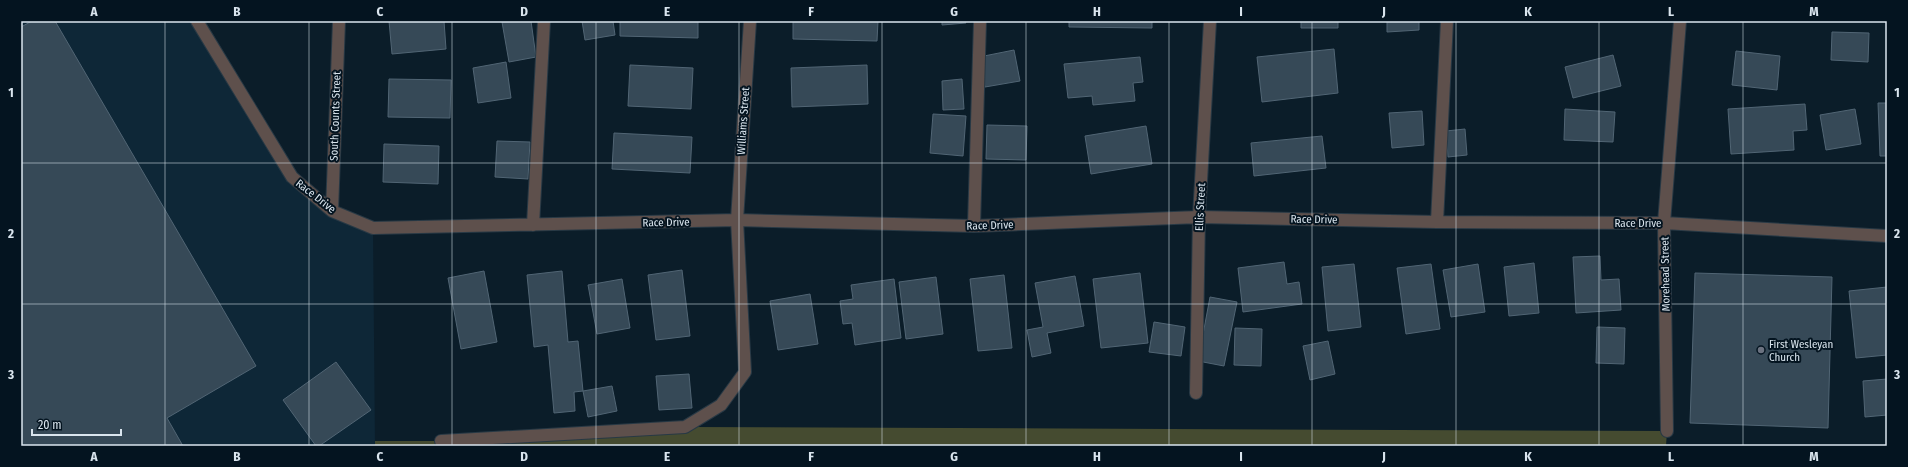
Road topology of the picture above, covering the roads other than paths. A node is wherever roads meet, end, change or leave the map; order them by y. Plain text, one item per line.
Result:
1 (197, 21) edge
2 (339, 21) edge
3 (544, 21) edge
4 (750, 21) edge
5 (980, 21) edge
6 (1210, 21) edge
7 (1447, 21) edge
8 (1680, 21) edge
9 (332, 211) junction
10 (1199, 216) junction
11 (737, 220) junction
12 (1437, 222) junction
13 (1664, 223) junction
14 (533, 225) junction
15 (974, 226) junction
16 (1887, 236) edge
17 (1196, 393) dead end
18 (1667, 431) dead end
19 (441, 441) dead end

1 - 9 street, Race Drive
2 - 9 street, South Counts Street
3 - 14 street
4 - 11 street, Williams Street
5 - 15 street
6 - 10 street, Ellis Street
7 - 12 street
8 - 13 street, Morehead Street
9 - 14 street, Race Drive
10 - 12 street, Race Drive
10 - 15 street, Race Drive
10 - 17 street, Ellis Street
11 - 14 street, Race Drive
11 - 15 street, Race Drive
11 - 19 street, Williams Street
12 - 13 street, Race Drive
13 - 16 street, Race Drive
13 - 18 street, Morehead Street

